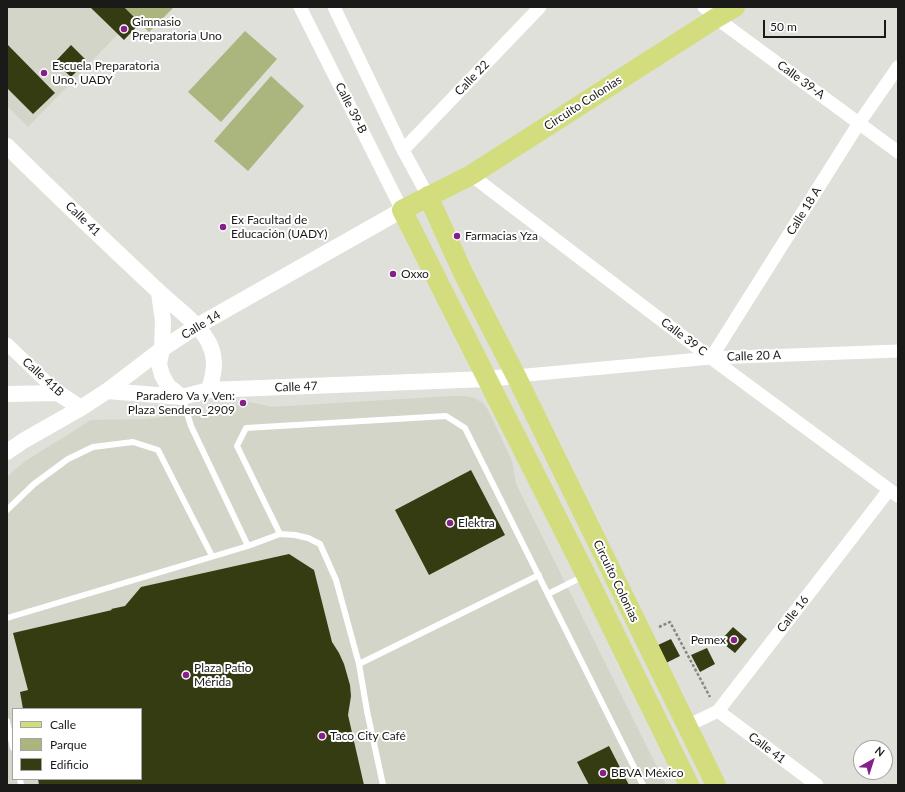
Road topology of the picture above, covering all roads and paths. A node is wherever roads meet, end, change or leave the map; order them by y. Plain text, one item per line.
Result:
1 (300, 7) edge
2 (334, 7) edge
3 (540, 7) edge
4 (735, 7) edge
5 (710, 12) edge
6 (898, 67) edge
7 (859, 123) junction
8 (403, 150) junction
9 (898, 152) edge
10 (9, 153) edge
11 (470, 175) junction
12 (428, 196) junction
13 (402, 210) junction
14 (159, 292) junction
15 (197, 326) junction
16 (7, 344) edge
17 (162, 349) junction
18 (898, 351) edge
19 (711, 358) junction
20 (516, 376) junction
21 (487, 379) junction
22 (209, 390) junction
23 (107, 391) junction
24 (58, 393) junction
25 (7, 394) edge
26 (182, 398) junction
27 (81, 408) junction
28 (7, 452) edge
29 (894, 493) edge
30 (7, 510) edge
31 (280, 534) junction
32 (248, 546) junction
33 (212, 556) junction
34 (539, 575) junction
35 (586, 575) junction
36 (548, 594) junction
37 (7, 618) edge
38 (642, 634) junction
39 (359, 664) junction
40 (718, 711) junction
41 (7, 721) edge
42 (687, 726) junction
43 (12, 744) edge
44 (383, 785) edge
45 (643, 785) edge
46 (690, 785) edge
47 (716, 785) edge
48 (817, 785) edge

1 - 13 street, Calle 39-B
2 - 8 street
3 - 8 street, Calle 22
4 - 5 main road, Circuito Colonias
5 - 7 street, Calle 39-A
5 - 11 main road, Circuito Colonias
6 - 7 street, Calle 18 A
7 - 9 street, Calle 39-A
7 - 19 street, Calle 18 A
8 - 12 street
10 - 14 street, Calle 41
11 - 12 main road, Circuito Colonias
11 - 19 street, Calle 39 C
12 - 13 main road, Circuito Colonias
12 - 20 main road, Circuito Colonias
13 - 15 street, Calle 14
13 - 21 main road, Circuito Colonias
14 - 15 street, Calle 41
14 - 17 street
15 - 17 street, Calle 14
15 - 22 street
16 - 24 street, Calle 41B
17 - 23 street, Calle 14
17 - 26 street
18 - 19 street, Calle 20 A
19 - 20 street, Calle 20 A
19 - 29 street, Calle 39 C
20 - 21 street
20 - 38 main road, Circuito Colonias
21 - 22 street, Calle 47
21 - 35 main road, Circuito Colonias
22 - 26 street, Calle 47
23 - 26 street, Calle 47
23 - 27 street, Calle 14
24 - 25 street
24 - 27 street, Calle 41B
26 - 32 lane
27 - 28 street, Calle 14
29 - 40 street, Calle 16
30 - 33 lane
31 - 32 lane
31 - 34 lane
31 - 39 lane
32 - 33 lane
33 - 37 lane
34 - 36 lane
34 - 39 lane
35 - 36 lane
35 - 46 main road, Circuito Colonias
36 - 45 lane
38 - 40 path
38 - 42 main road, Circuito Colonias
39 - 44 lane
40 - 42 street, Calle 16
40 - 48 street, Calle 41
41 - 43 lane
42 - 47 main road, Circuito Colonias

